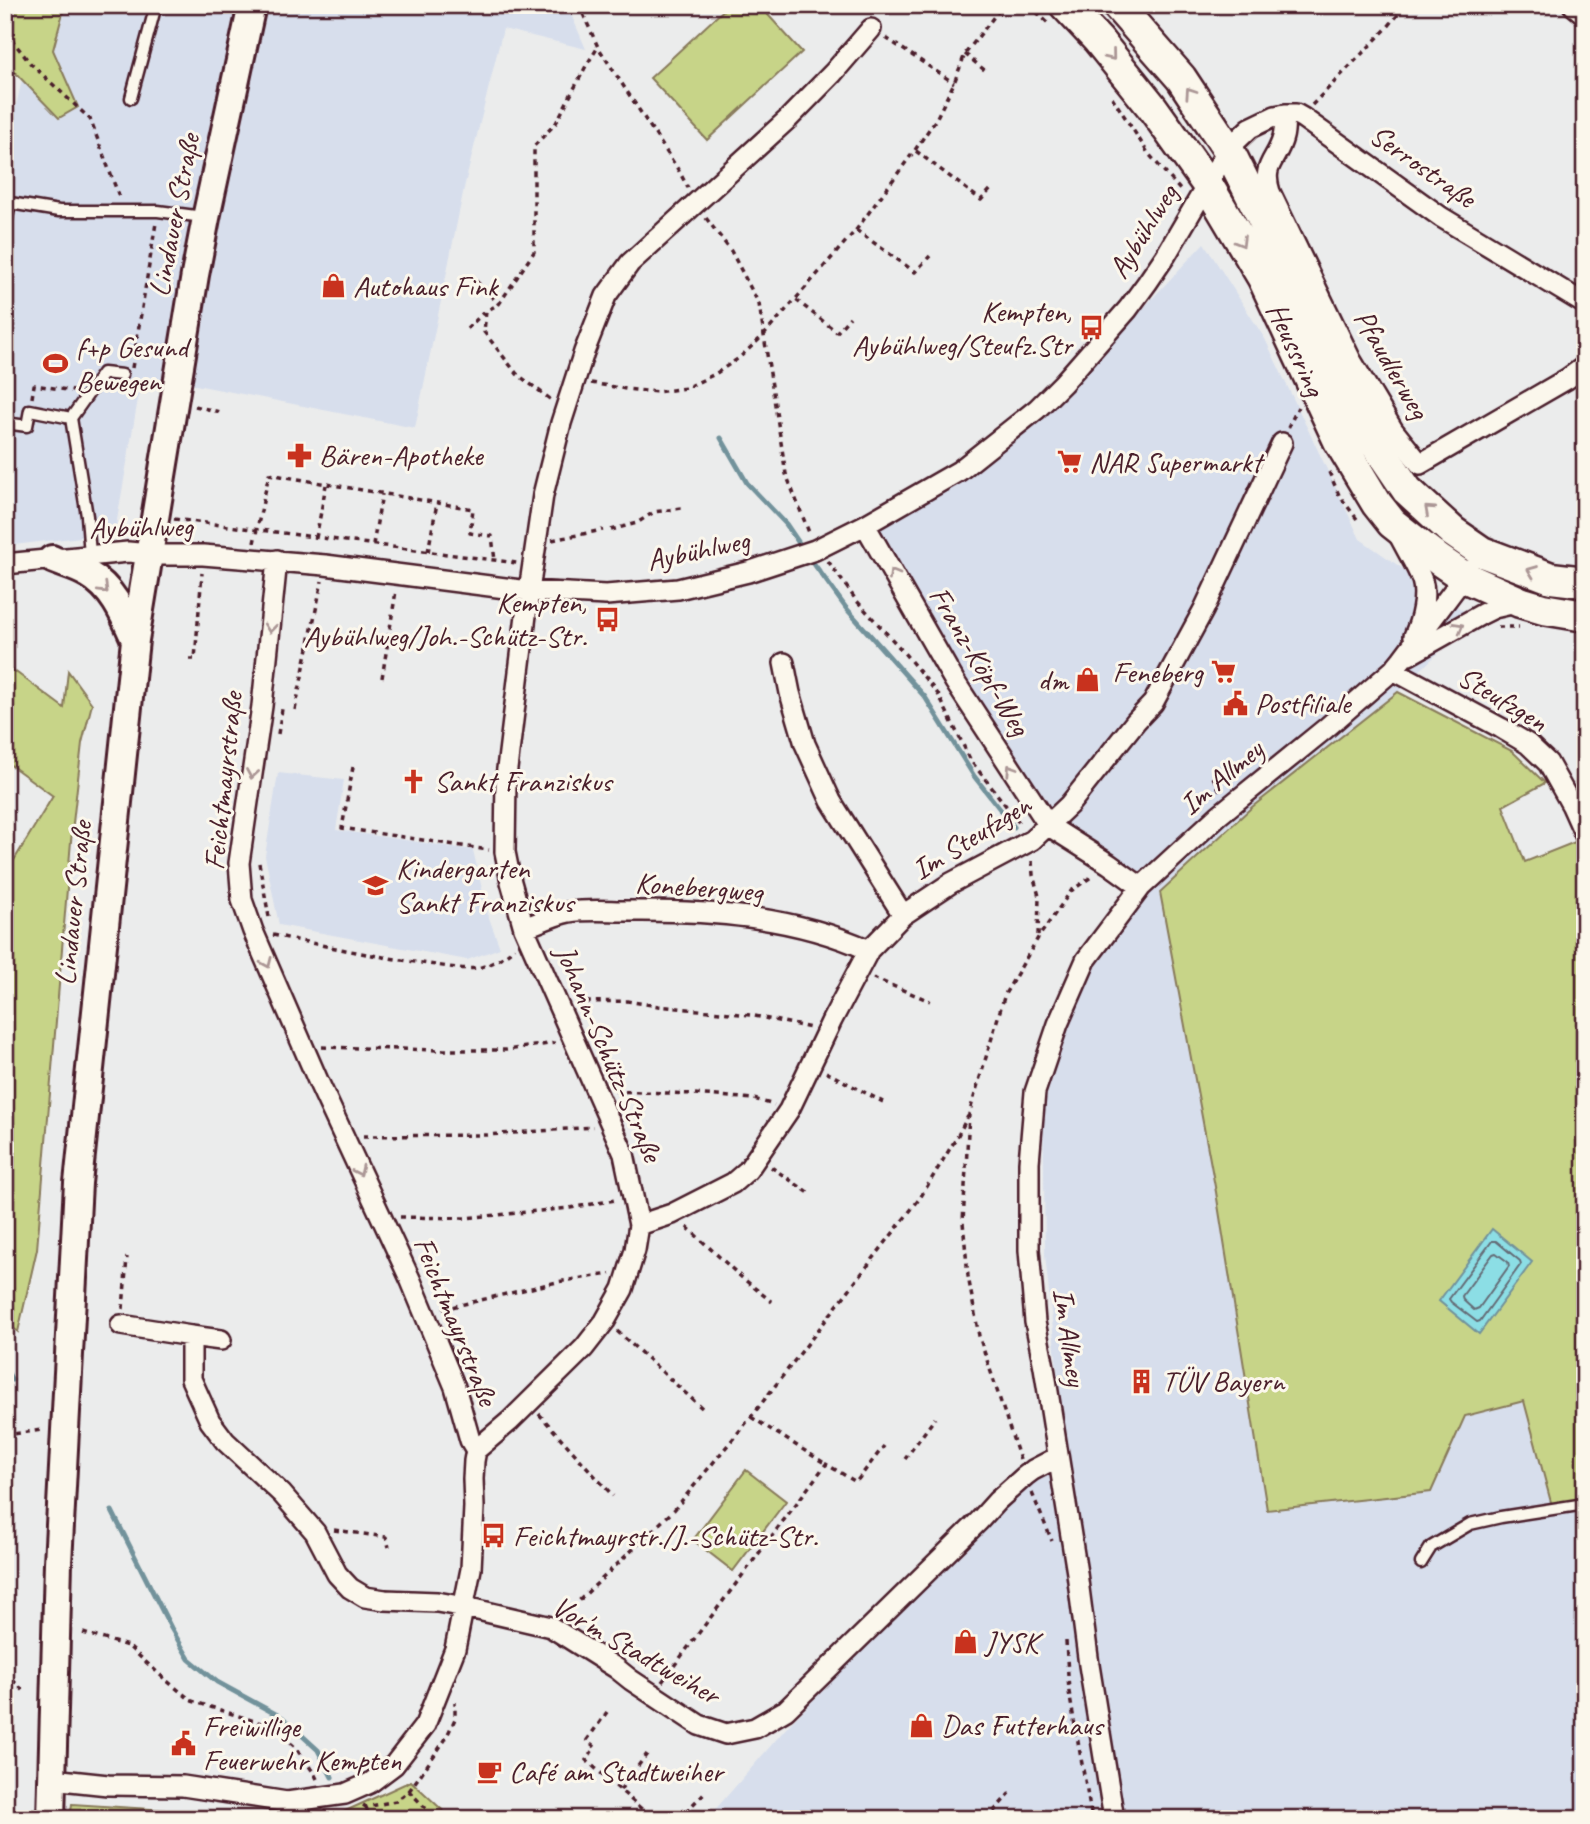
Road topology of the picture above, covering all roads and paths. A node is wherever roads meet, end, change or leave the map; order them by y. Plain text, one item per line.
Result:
1 (156, 5) edge
2 (252, 5) edge
3 (579, 5) edge
4 (1003, 5) edge
5 (1029, 5) edge
6 (1117, 5) edge
7 (1406, 5) edge
8 (1573, 5) edge
9 (1585, 15) edge
10 (1059, 17) edge
11 (871, 29) joint
12 (5, 31) edge
13 (598, 47) junction
14 (965, 54) junction
15 (988, 73) dead end
16 (954, 83) junction
17 (1111, 96) dead end
18 (131, 97) dead end
19 (1294, 116) junction
20 (1228, 149) junction
21 (915, 150) junction
22 (993, 187) dead end
23 (1201, 195) junction
24 (696, 204) junction
25 (124, 211) junction
26 (158, 211) junction
27 (206, 218) junction
28 (5, 229) edge
29 (856, 230) junction
30 (930, 256) dead end
31 (476, 281) dead end
32 (796, 300) junction
33 (499, 304) junction
34 (1585, 304) edge
35 (486, 311) junction
36 (850, 317) dead end
37 (467, 329) dead end
38 (764, 335) junction
39 (1585, 366) edge
40 (121, 375) joint
41 (575, 380) junction
42 (32, 396) dead end
43 (86, 397) junction
44 (1302, 399) dead end
45 (192, 405) dead end
46 (566, 406) junction
47 (220, 412) dead end
48 (71, 418) junction
49 (5, 423) edge
50 (1282, 443) joint
51 (1325, 464) dead end
52 (327, 484) junction
53 (382, 494) junction
54 (437, 503) junction
55 (684, 512) dead end
56 (169, 518) dead end
57 (1357, 519) dead end
58 (1392, 523) junction
59 (865, 525) junction
60 (257, 530) junction
61 (603, 530) dead end
62 (611, 530) dead end
63 (316, 538) junction
64 (536, 543) junction
65 (373, 545) junction
66 (428, 552) junction
67 (810, 552) junction
68 (1482, 552) junction
69 (148, 554) junction
70 (90, 555) junction
71 (203, 555) junction
72 (52, 559) junction
73 (251, 559) junction
74 (276, 560) junction
75 (495, 561) junction
76 (5, 564) edge
77 (325, 565) junction
78 (533, 566) junction
79 (398, 575) junction
80 (1464, 577) junction
81 (1585, 582) edge
82 (529, 591) junction
83 (1520, 602) junction
84 (1585, 615) edge
85 (135, 640) junction
86 (189, 659) dead end
87 (784, 663) dead end
88 (1398, 664) junction
89 (382, 678) dead end
90 (282, 709) dead end
91 (295, 710) dead end
92 (278, 735) dead end
93 (353, 767) dead end
94 (1213, 777) dead end
95 (1220, 793) dead end
96 (1049, 826) junction
97 (1585, 835) edge
98 (1032, 840) junction
99 (505, 852) junction
100 (258, 856) dead end
101 (1109, 864) junction
102 (1141, 887) junction
103 (903, 915) junction
104 (273, 935) junction
105 (527, 935) junction
106 (1038, 938) junction
107 (279, 947) dead end
108 (869, 950) junction
109 (858, 971) junction
110 (930, 1002) dead end
111 (560, 1009) junction
112 (827, 1031) junction
113 (574, 1041) junction
114 (312, 1048) junction
115 (325, 1056) dead end
116 (811, 1065) junction
117 (598, 1095) junction
118 (883, 1102) dead end
119 (789, 1110) junction
120 (969, 1114) junction
121 (613, 1126) junction
122 (366, 1147) dead end
123 (758, 1158) junction
124 (812, 1195) dead end
125 (634, 1197) junction
126 (395, 1210) dead end
127 (672, 1214) junction
128 (398, 1217) junction
129 (639, 1225) junction
130 (403, 1228) dead end
131 (127, 1258) dead end
132 (628, 1272) junction
133 (772, 1302) dead end
134 (437, 1311) dead end
135 (605, 1321) junction
136 (121, 1325) joint
137 (191, 1336) junction
138 (221, 1340) dead end
139 (528, 1402) junction
140 (702, 1408) dead end
141 (751, 1417) junction
142 (935, 1418) dead end
143 (42, 1430) dead end
144 (5, 1435) edge
145 (884, 1446) dead end
146 (476, 1450) junction
147 (1058, 1457) junction
148 (905, 1459) dead end
149 (826, 1464) junction
150 (1025, 1476) junction
151 (613, 1496) dead end
152 (1585, 1504) edge
153 (315, 1532) junction
154 (388, 1547) dead end
155 (1056, 1550) dead end
156 (1422, 1563) dead end
157 (465, 1607) junction
158 (551, 1627) junction
159 (1065, 1630) dead end
160 (83, 1633) dead end
161 (5, 1673) edge
162 (25, 1692) dead end
163 (653, 1695) junction
164 (607, 1712) dead end
165 (650, 1750) dead end
166 (52, 1779) junction
167 (620, 1790) junction
168 (704, 1793) dead end
169 (1010, 1793) dead end
170 (345, 1794) junction
171 (324, 1797) junction
172 (366, 1807) junction
173 (51, 1819) edge
174 (370, 1819) edge
175 (436, 1819) edge
176 (653, 1819) edge
177 (679, 1819) edge
178 (987, 1819) edge
179 (1092, 1819) edge
180 (1114, 1819) edge

1 - 18 lane
2 - 27 main road, Lindauer Straße
3 - 13 path
4 - 14 path
5 - 10 path
20 -> 6 main road, Heussring
7 - 19 path
8 - 9 street
10 -> 23 main road, Heussring
11 - 16 path
11 - 24 street, Johann-Schütz-Straße
12 - 25 path
13 - 24 path
13 - 33 path
14 - 15 path
14 - 16 path
16 - 21 path
17 - 23 path
19 - 20 street
19 - 34 street, Serrostraße
19 - 39 street, Pfaudlerweg
20 - 23 street, Aybühlweg
68 -> 20 main road, Heussring
21 - 22 path
21 - 29 path
23 -> 58 main road, Heussring
23 - 59 street, Aybühlweg
24 - 38 path
24 - 41 street, Johann-Schütz-Straße
25 - 26 lane
25 - 28 lane
26 - 27 lane
26 - 40 path
27 - 69 main road, Lindauer Straße
29 - 30 path
29 - 32 path
31 - 33 path
32 - 36 path
32 - 38 path
33 - 35 path
35 - 37 path
35 - 46 path
38 - 41 path
38 - 67 path
40 - 43 lane
41 - 46 street, Johann-Schütz-Straße
42 - 43 path
43 - 48 lane
44 - 50 path
45 - 47 path
46 - 64 street, Johann-Schütz-Straße
48 - 49 lane
48 - 70 lane
50 - 96 street, Im Steufzgen
51 - 57 path
52 - 53 path
52 - 60 path
52 - 63 path
53 - 54 path
53 - 65 path
54 - 66 path
54 - 75 path
55 - 62 path
56 - 60 path
58 - 80 main road, Heussring
58 - 88 street, Im Allmey
59 - 67 street, Aybühlweg
96 -> 59 street, Franz-Köpf-Weg
60 - 63 path
60 - 73 path
61 - 64 path
63 - 65 path
64 - 78 street, Johann-Schütz-Straße
65 - 66 path
66 - 75 path
67 - 82 street, Aybühlweg
67 - 98 path
68 - 80 street, Im Allmey
81 -> 68 main road, Heussring
69 - 70 street, Aybühlweg
69 - 71 street, Aybühlweg
69 - 85 main road, Lindauer Straße
70 - 72 street, Aybühlweg
71 - 73 street, Aybühlweg
71 - 86 path
72 - 76 street, Aybühlweg
72 -> 85 main road
73 - 74 street, Aybühlweg
74 - 77 street, Aybühlweg
74 -> 114 street, Feichtmayrstraße
75 - 78 path
77 - 79 street, Aybühlweg
77 - 91 path
78 - 82 street, Johann-Schütz-Straße
79 - 82 street, Aybühlweg
79 - 89 path
80 - 83 main road, Heussring
80 - 88 street, Im Allmey
82 - 99 street, Johann-Schütz-Straße
83 - 84 main road, Heussring
88 -> 83 street, Im Allmey
85 - 166 main road, Lindauer Straße
87 - 103 street
88 - 97 street, Steufzgen
88 - 102 street, Im Allmey
90 - 92 path
93 - 99 path
94 - 95 path
96 - 98 street, Im Steufzgen
96 - 101 street
98 - 103 street, Im Steufzgen
98 - 106 path
99 - 105 street, Johann-Schütz-Straße
100 - 104 path
101 - 102 street
101 - 106 path
102 - 147 street, Im Allmey
103 - 108 street, Im Steufzgen
104 - 105 path
104 - 107 path
105 - 108 street, Konebergweg
105 - 111 street, Johann-Schütz-Straße
106 - 120 path
108 - 109 street, Im Steufzgen
109 - 110 path
109 - 112 street, Im Steufzgen
111 - 112 path
111 - 113 street, Johann-Schütz-Straße
112 - 116 street, Im Steufzgen
113 - 114 path
113 - 117 street, Johann-Schütz-Straße
114 - 115 path
114 -> 146 street, Feichtmayrstraße
116 - 118 path
116 - 119 street, Im Steufzgen
117 - 119 path
117 - 121 street, Johann-Schütz-Straße
119 - 123 street, Im Steufzgen
120 - 141 path
120 - 150 path
121 - 122 path
121 - 125 street, Johann-Schütz-Straße
123 - 124 path
123 - 127 street, Im Steufzgen
125 - 128 path
125 - 129 street, Johann-Schütz-Straße
126 - 128 path
127 - 129 street, Im Steufzgen
127 - 133 path
128 - 130 path
129 - 132 street, Johann-Schütz-Straße
131 - 136 path
132 - 134 path
132 - 135 street, Johann-Schütz-Straße
135 - 139 street, Johann-Schütz-Straße
135 - 140 path
136 - 137 street
137 - 138 street
137 - 153 street, Vor'm Stadtweiher
139 - 146 street, Johann-Schütz-Straße
139 - 151 path
141 - 149 path
141 - 158 path
142 - 148 path
143 - 144 path
145 - 149 path
146 - 157 street, Feichtmayrstraße
147 - 150 street, Vor'm Stadtweiher
147 - 180 street, Im Allmey
149 - 163 path
150 - 155 path
150 - 163 street, Vor'm Stadtweiher
152 - 156 lane
153 - 154 path
153 - 157 street, Vor'm Stadtweiher
157 - 158 street, Vor'm Stadtweiher
157 - 170 street, Feichtmayrstraße
158 - 163 street, Vor'm Stadtweiher
159 - 179 path
160 - 171 path
161 - 162 path
164 - 167 path
165 - 167 path
166 - 171 street, Feichtmayrstraße
166 - 173 main road, Lindauer Straße
167 - 176 path
168 - 177 path
169 - 178 path
170 - 171 street, Feichtmayrstraße
170 - 172 path
172 - 174 path
172 - 175 path

